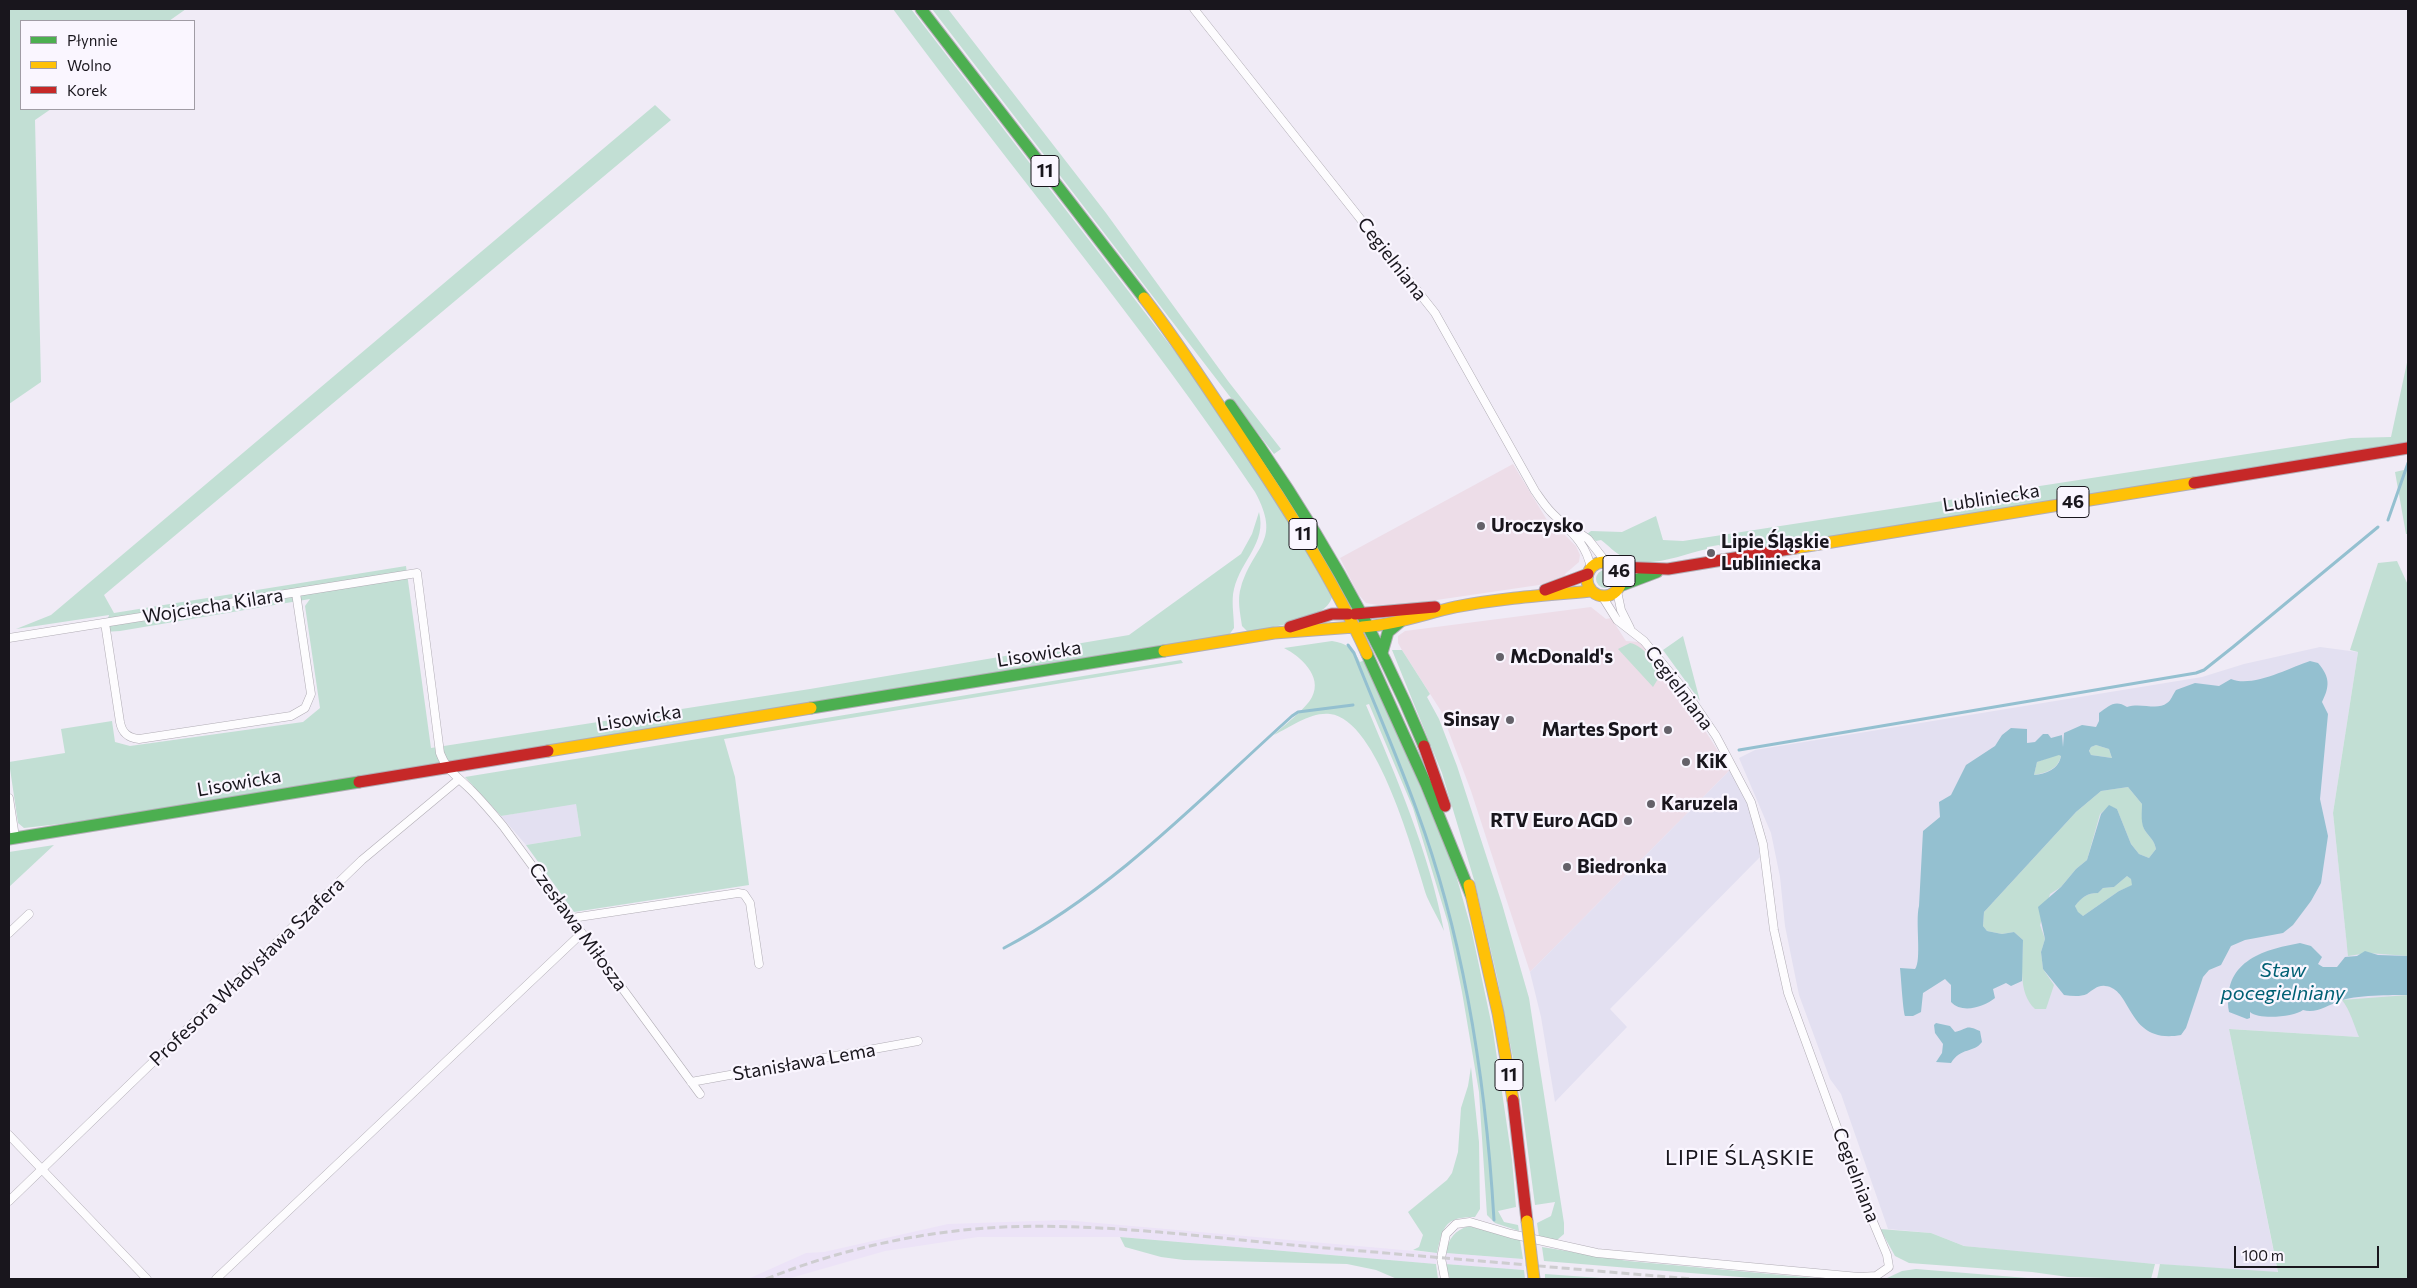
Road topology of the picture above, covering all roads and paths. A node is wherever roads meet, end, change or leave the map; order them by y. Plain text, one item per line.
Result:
1 (921, 9) edge
2 (1194, 9) edge
3 (1170, 332) junction
4 (2408, 448) edge
5 (1565, 524) junction
6 (1611, 565) junction
7 (1668, 568) junction
8 (1590, 571) junction
9 (417, 573) joint
10 (1618, 589) junction
11 (296, 592) junction
12 (1597, 593) junction
13 (1528, 596) junction
14 (1457, 607) junction
15 (1348, 614) junction
16 (1362, 614) junction
17 (1400, 622) junction
18 (105, 624) junction
19 (1354, 627) junction
20 (1369, 627) junction
21 (1631, 630) junction
22 (1274, 633) junction
23 (9, 638) edge
24 (1382, 653) junction
25 (448, 768) junction
26 (458, 780) junction
27 (9, 798) edge
28 (12, 838) edge
29 (1471, 895) junction
30 (29, 914) dead end
31 (572, 918) junction
32 (9, 933) edge
33 (582, 933) junction
34 (759, 964) dead end
35 (918, 1041) dead end
36 (691, 1082) junction
37 (700, 1094) dead end
38 (9, 1135) edge
39 (42, 1170) junction
40 (9, 1201) edge
41 (147, 1279) edge
42 (216, 1279) edge
43 (1445, 1279) edge
44 (1534, 1279) edge

1 - 3 main road, 11
2 - 5 street, Cegielniana
3 - 15 main road, 11
3 - 16 main road, 11
4 - 7 main road, Lubliniecka / 46
5 - 6 street, Cegielniana
5 - 8 street, Cegielniana
6 - 7 main road, Lubliniecka / 46
6 - 8 main road, 46
6 - 10 main road, 46
7 - 10 main road, Lubliniecka / 46
8 - 12 main road, 46
8 - 13 main road, Lisowicka / 46
9 - 11 street, Wojciecha Kilara
9 - 25 street, Czesława Miłosza
10 - 12 main road, 46
10 - 21 street, Cegielniana
11 - 18 street, Wojciecha Kilara
11 - 18 street
12 - 13 main road, Lisowicka / 46
12 - 21 street, Cegielniana
13 - 14 main road, Lisowicka / 46
14 - 16 main road, Lisowicka / 46
14 - 17 main road, Lisowicka / 46
15 - 16 main road, Lisowicka / 46
15 - 19 main road, 11
15 - 22 main road, Lisowicka
16 - 20 main road, 11
17 - 20 main road, Lisowicka / 46
17 - 24 main road
18 - 23 street, Wojciecha Kilara
19 - 20 main road, Lisowicka / 46
19 - 22 main road, Lisowicka
19 - 29 main road, 11
20 - 24 main road, 11
21 - 43 street, Cegielniana
22 - 25 main road, Lisowicka
24 - 29 main road, 11
25 - 26 street, Czesława Miłosza
25 - 28 main road, Lisowicka
26 - 31 street, Czesława Miłosza
26 - 39 street, Profesora Władysława Szafera
27 - 28 street
29 - 44 main road, 11, bridge
30 - 32 street
31 - 33 street, Czesława Miłosza
31 - 34 street
33 - 36 street, Czesława Miłosza
33 - 42 street
35 - 36 street, Stanisława Lema
36 - 37 street, Czesława Miłosza
38 - 39 street
39 - 40 street, Profesora Władysława Szafera
39 - 41 street

